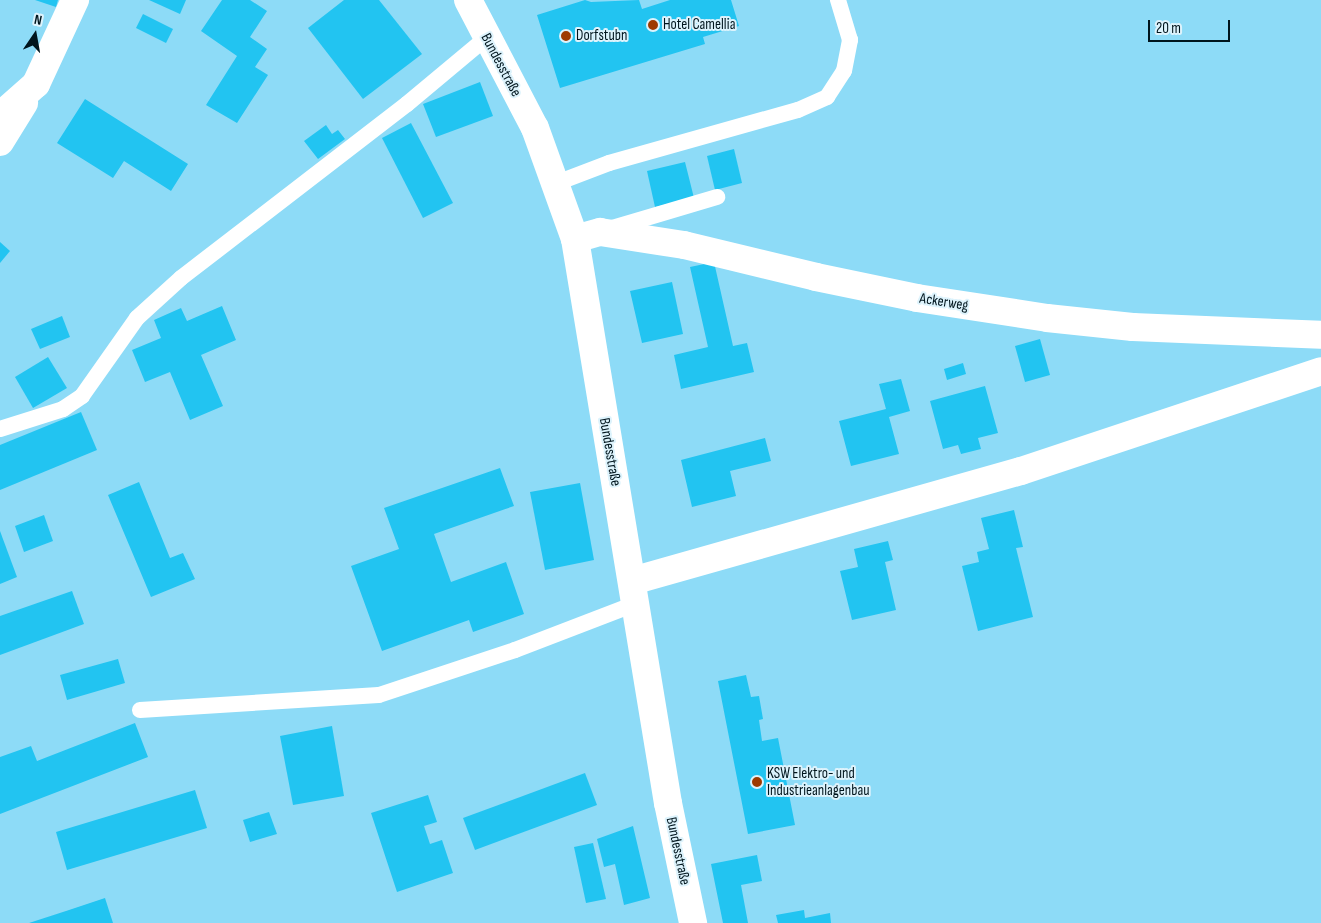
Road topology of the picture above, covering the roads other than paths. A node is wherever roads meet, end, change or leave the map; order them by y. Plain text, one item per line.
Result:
1 (75, 0) edge
2 (468, 0) edge
3 (838, 0) edge
4 (486, 37) junction
5 (36, 84) junction
6 (0, 116) edge
7 (0, 142) edge
8 (554, 184) junction
9 (717, 196) dead end
10 (600, 232) junction
11 (574, 239) junction
12 (1321, 335) edge
13 (1321, 371) edge
14 (0, 428) edge
15 (634, 592) junction
16 (140, 710) dead end
17 (693, 923) edge

1 - 5 street
2 - 4 street, Bundesstraße
3 - 8 lane
4 - 8 street, Bundesstraße
4 - 14 lane
5 - 6 street
5 - 7 street
8 - 11 street, Bundesstraße
9 - 10 lane
10 - 11 street, Ackerweg
10 - 12 street, Ackerweg
11 - 15 street, Bundesstraße
13 - 15 street
15 - 16 lane
15 - 17 street, Bundesstraße

